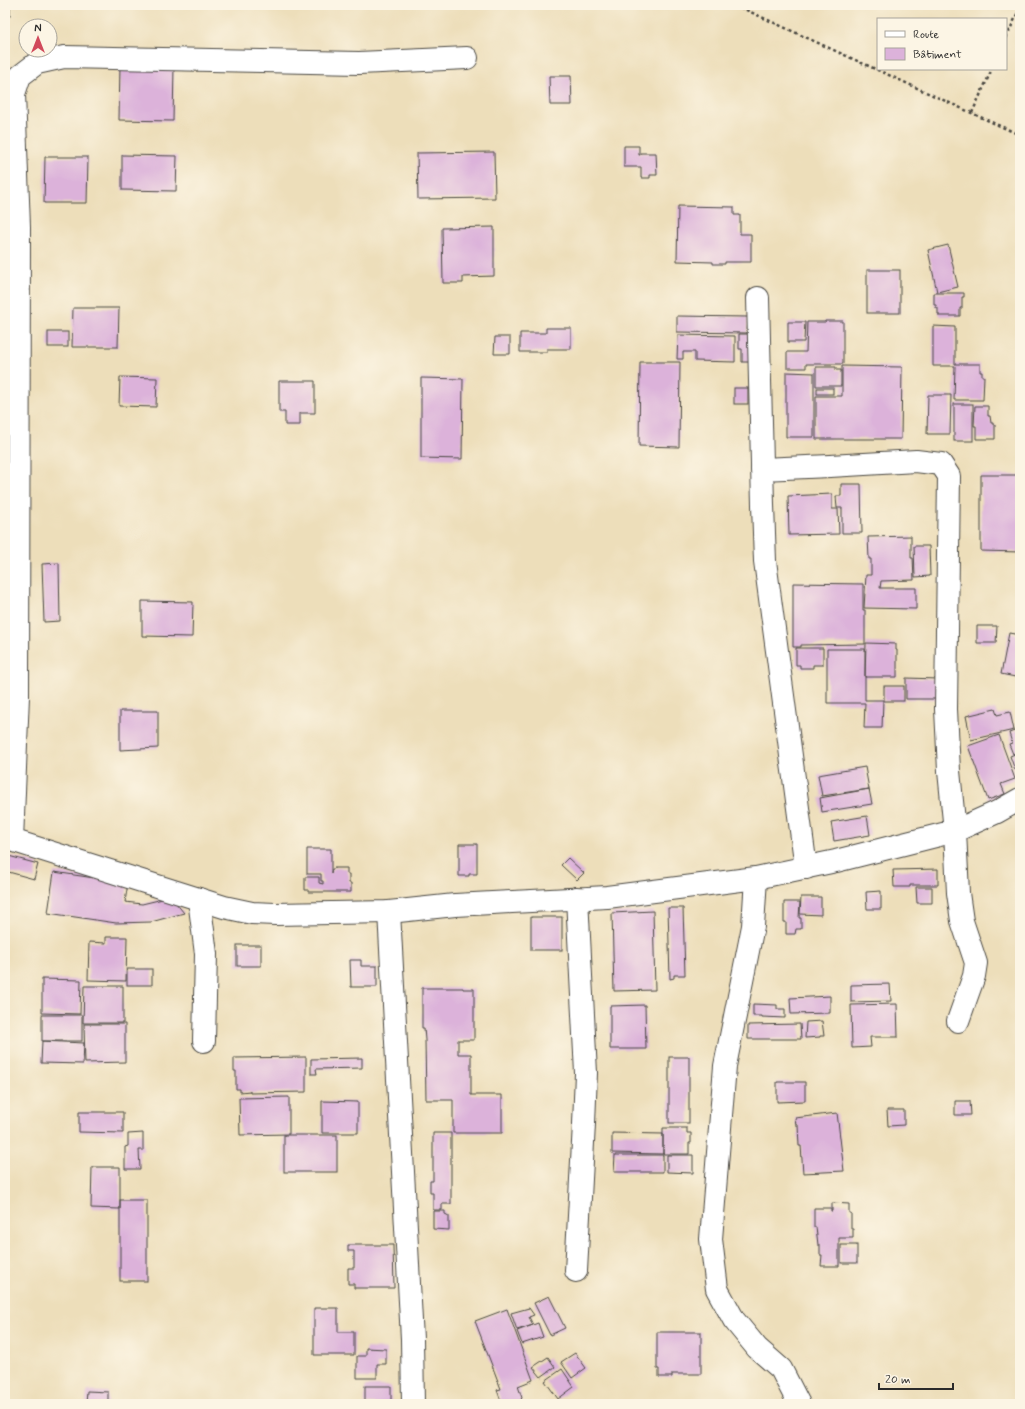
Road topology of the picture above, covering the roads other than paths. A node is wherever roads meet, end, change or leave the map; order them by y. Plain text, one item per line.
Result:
1 (467, 58) dead end
2 (758, 298) dead end
3 (762, 469) junction
4 (1020, 799) edge
5 (956, 831) junction
6 (9, 839) edge
7 (806, 868) junction
8 (756, 878) junction
9 (577, 898) junction
10 (199, 899) junction
11 (389, 912) junction
12 (958, 1020) dead end
13 (204, 1041) dead end
14 (576, 1271) dead end
15 (413, 1404) edge
16 (799, 1404) edge

1 - 6 street
2 - 3 street
3 - 5 street
3 - 7 street
4 - 5 street
5 - 7 street
5 - 12 street
6 - 10 street
7 - 8 street
8 - 9 street
8 - 16 street
9 - 11 street
9 - 14 street
10 - 11 street
10 - 13 street
11 - 15 street

